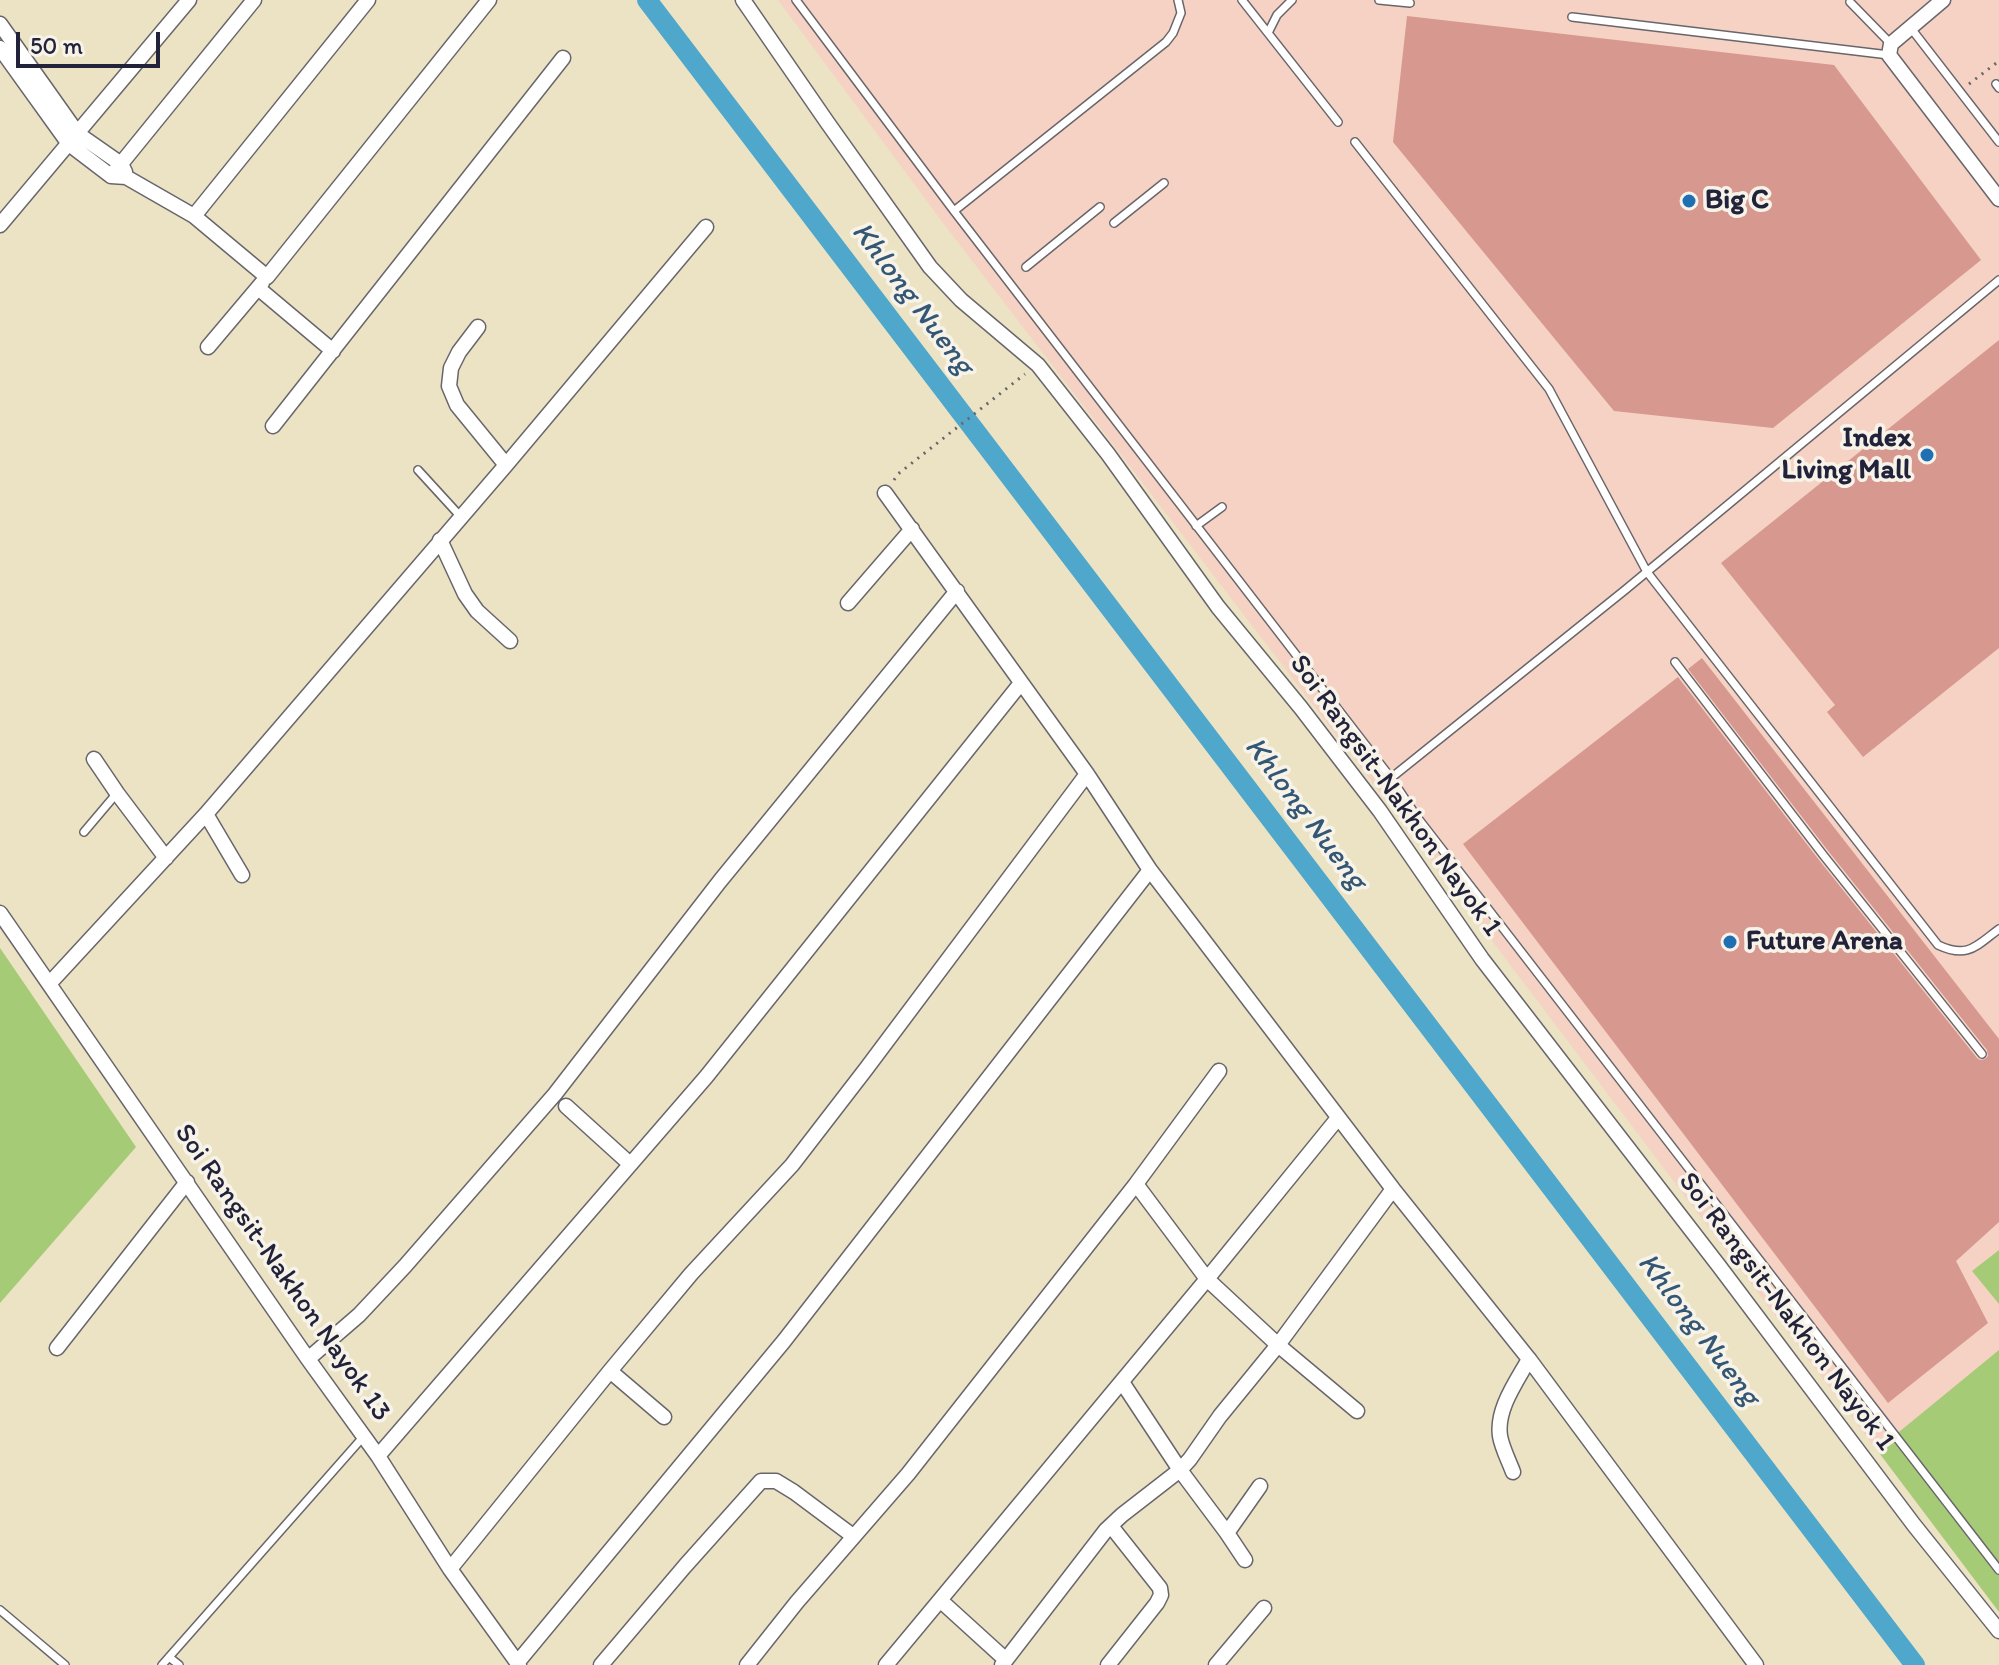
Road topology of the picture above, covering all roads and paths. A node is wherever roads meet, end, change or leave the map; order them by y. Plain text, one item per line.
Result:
1 (189, 0) edge
2 (254, 0) edge
3 (368, 0) edge
4 (489, 0) edge
5 (743, 0) edge
6 (796, 0) edge
7 (1178, 0) edge
8 (1242, 0) edge
9 (1292, 0) edge
10 (1379, 0) edge
11 (1943, 0) edge
12 (1850, 2) edge
13 (1410, 3) dead end
14 (1572, 17) dead end
15 (0, 24) edge
16 (1910, 27) junction
17 (1268, 33) junction
18 (0, 48) edge
19 (1890, 50) junction
20 (563, 58) dead end
21 (1999, 61) edge
22 (20, 64) junction
23 (1960, 92) junction
24 (1338, 122) dead end
25 (73, 139) junction
26 (1355, 142) dead end
27 (1999, 142) edge
28 (120, 172) junction
29 (1164, 183) dead end
30 (1999, 199) edge
31 (1100, 207) dead end
32 (954, 211) junction
33 (194, 216) junction
34 (1114, 223) dead end
35 (0, 225) edge
36 (706, 227) dead end
37 (1026, 267) dead end
38 (1999, 280) edge
39 (263, 282) junction
40 (478, 327) dead end
41 (208, 347) dead end
42 (333, 351) junction
43 (1021, 377) dead end
44 (273, 426) dead end
45 (506, 465) junction
46 (418, 470) dead end
47 (898, 474) dead end
48 (885, 493) dead end
49 (1222, 507) dead end
50 (461, 517) junction
51 (1196, 526) junction
52 (912, 529) junction
53 (440, 540) junction
54 (1647, 572) junction
55 (957, 591) junction
56 (848, 603) dead end
57 (510, 641) dead end
58 (1675, 662) dead end
59 (1021, 683) junction
60 (94, 759) dead end
61 (1087, 774) junction
62 (1391, 778) junction
63 (117, 793) junction
64 (206, 814) junction
65 (84, 832) dead end
66 (166, 858) junction
67 (1150, 870) junction
68 (242, 875) dead end
69 (0, 913) edge
70 (1999, 929) edge
71 (49, 984) junction
72 (1982, 1054) dead end
73 (1219, 1071) dead end
74 (566, 1106) dead end
75 (1338, 1118) junction
76 (630, 1164) junction
77 (187, 1182) junction
78 (1136, 1184) junction
79 (1393, 1189) junction
80 (1207, 1279) junction
81 (1278, 1345) junction
82 (57, 1348) dead end
83 (308, 1359) junction
84 (1529, 1359) junction
85 (610, 1371) junction
86 (1122, 1382) junction
87 (1357, 1411) dead end
88 (664, 1417) dead end
89 (364, 1436) junction
90 (378, 1456) junction
91 (1180, 1470) junction
92 (1513, 1472) dead end
93 (1260, 1486) dead end
94 (1111, 1526) junction
95 (1227, 1533) junction
96 (853, 1536) junction
97 (1245, 1560) dead end
98 (450, 1569) junction
99 (1999, 1570) edge
100 (940, 1600) junction
101 (1264, 1608) dead end
102 (0, 1610) edge
103 (1999, 1631) edge
104 (169, 1657) junction
105 (1004, 1662) edge
106 (518, 1664) edge
107 (65, 1665) edge
108 (162, 1665) edge
109 (179, 1665) edge
110 (601, 1665) edge
111 (747, 1665) edge
112 (886, 1665) edge
113 (1108, 1665) edge
114 (1216, 1665) edge
115 (1756, 1665) edge

1 - 25 street
2 - 28 street
3 - 33 street
4 - 39 street
5 - 103 street, Soi Rangsit-Nakhon Nayok 1
6 - 32 lane
7 - 32 lane
8 - 17 lane
9 - 17 lane
10 - 13 lane
11 - 16 street
12 - 19 lane
14 - 19 lane
15 - 22 street
16 - 19 street
16 - 23 lane
17 - 24 lane
18 - 22 street
19 - 30 street
20 - 42 street
21 - 23 path
22 - 25 street
23 - 27 lane
25 - 28 street
25 - 35 street
26 - 54 lane
28 - 33 street
29 - 34 lane
31 - 37 lane
32 - 51 lane
33 - 39 street
36 - 45 street
38 - 54 lane
39 - 41 street
39 - 42 street
40 - 45 street
42 - 44 street
43 - 47 path
45 - 50 street
46 - 50 lane
48 - 52 street
49 - 51 lane
50 - 53 street
51 - 62 lane
52 - 55 street
52 - 56 street
53 - 57 street
53 - 64 street
54 - 62 lane
54 - 70 lane
55 - 59 street
55 - 83 street
58 - 72 lane
59 - 61 street
59 - 76 street
60 - 63 street
61 - 67 street
61 - 85 street
62 - 99 lane
63 - 65 lane
63 - 66 street
64 - 66 street
64 - 68 street
66 - 71 street
67 - 75 street
67 - 106 street
69 - 71 street, Soi Rangsit-Nakhon Nayok 13
71 - 77 street, Soi Rangsit-Nakhon Nayok 13
73 - 78 street
74 - 76 street
75 - 79 street
75 - 80 street
76 - 90 street
77 - 82 street
77 - 83 street, Soi Rangsit-Nakhon Nayok 13
78 - 80 street
78 - 96 street
79 - 81 street
79 - 84 street
80 - 81 street
80 - 86 street
81 - 87 street
81 - 91 street
83 - 89 street, Soi Rangsit-Nakhon Nayok 13
84 - 92 street
84 - 115 street
85 - 88 street
85 - 98 street
86 - 91 street
86 - 100 street
89 - 90 street, Soi Rangsit-Nakhon Nayok 13
89 - 104 lane
90 - 98 street, Soi Rangsit-Nakhon Nayok 13
91 - 94 street
91 - 95 street
93 - 95 street
94 - 105 street
94 - 113 street
95 - 97 street
96 - 110 street
96 - 111 street
98 - 106 street, Soi Rangsit-Nakhon Nayok 13
100 - 105 street
100 - 112 street
101 - 114 street
102 - 107 lane
104 - 108 lane
104 - 109 lane

